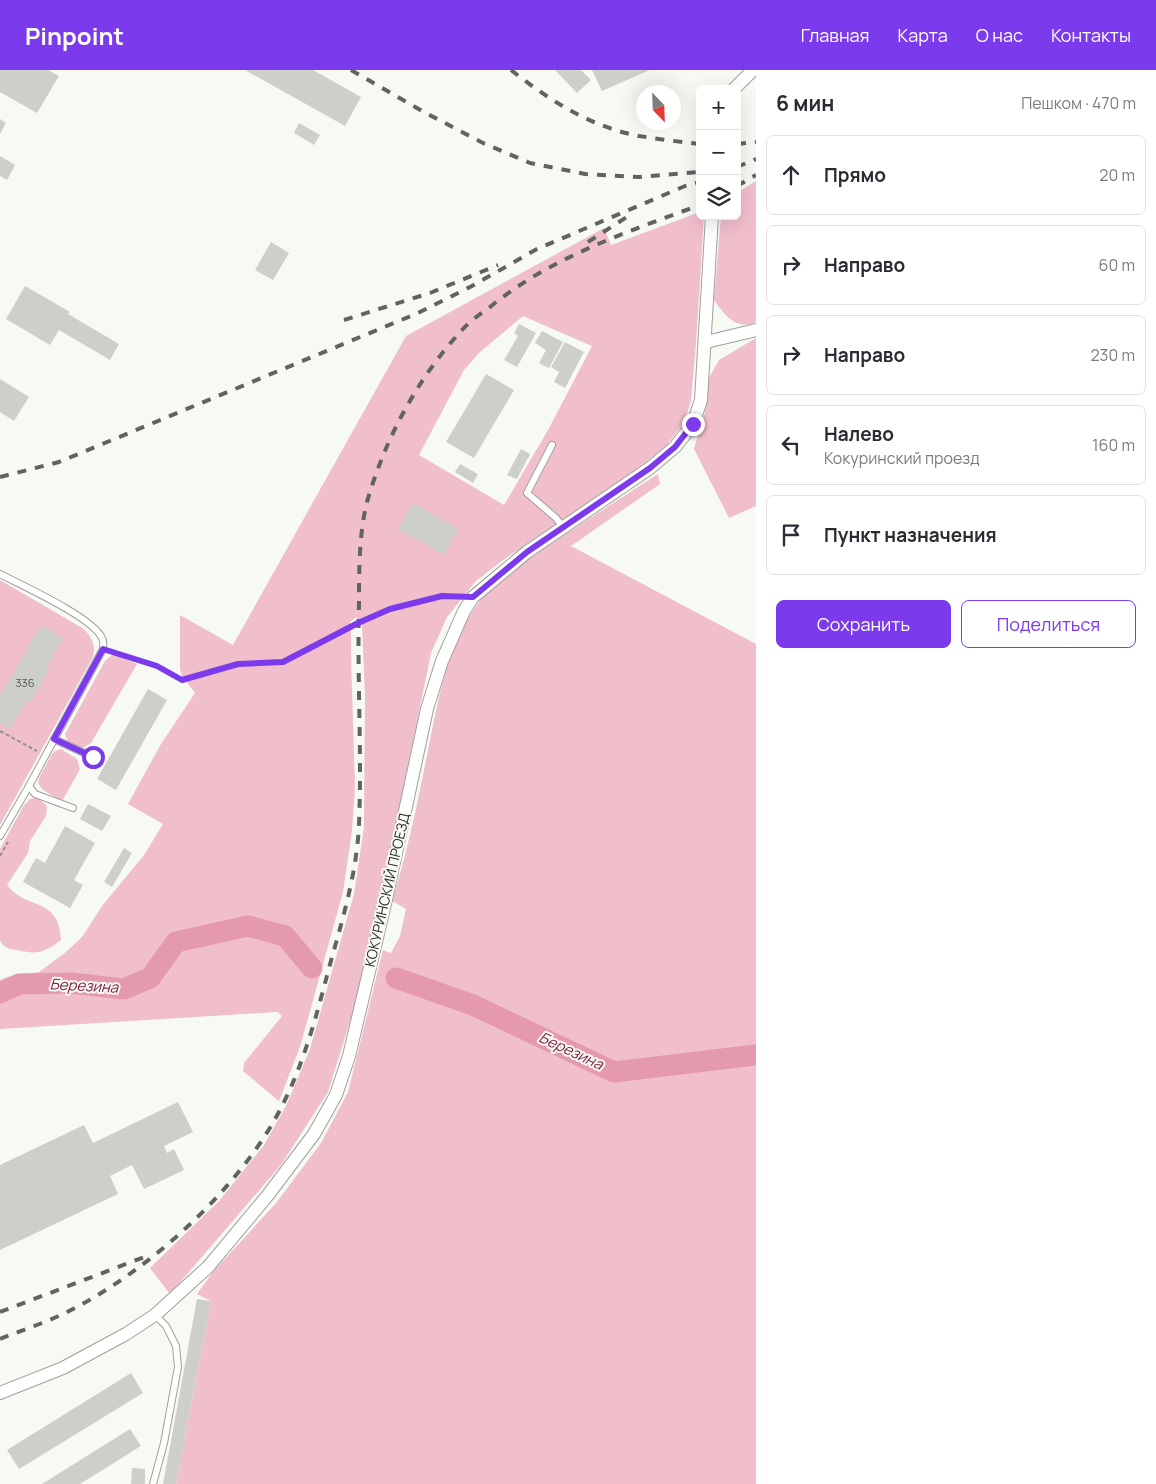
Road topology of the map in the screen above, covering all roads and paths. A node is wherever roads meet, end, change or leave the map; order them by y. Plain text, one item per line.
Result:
1 (754, 70) edge
2 (738, 85) edge
3 (712, 220) edge
4 (756, 330) edge
5 (706, 342) junction
6 (552, 446) dead end
7 (563, 527) junction
8 (0, 574) edge
9 (473, 597) junction
10 (103, 649) junction
11 (0, 731) edge
12 (54, 739) junction
13 (46, 756) junction
14 (93, 757) dead end
15 (29, 786) junction
16 (73, 808) dead end
17 (0, 836) edge
18 (155, 1315) junction
19 (0, 1393) edge
20 (153, 1484) edge

1 - 2 street
3 - 5 street, КОКУРИНСКИЙ ПРОЕЗД
4 - 5 street
5 - 7 street, КОКУРИНСКИЙ ПРОЕЗД
6 - 7 lane
7 - 9 street, КОКУРИНСКИЙ ПРОЕЗД
8 - 10 lane
9 - 10 path
9 - 18 street, КОКУРИНСКИЙ ПРОЕЗД
10 - 12 lane
11 - 13 path
12 - 13 lane
12 - 14 lane
13 - 15 lane
15 - 16 lane
15 - 17 lane
18 - 19 street, КОКУРИНСКИЙ ПРОЕЗД
18 - 20 lane

